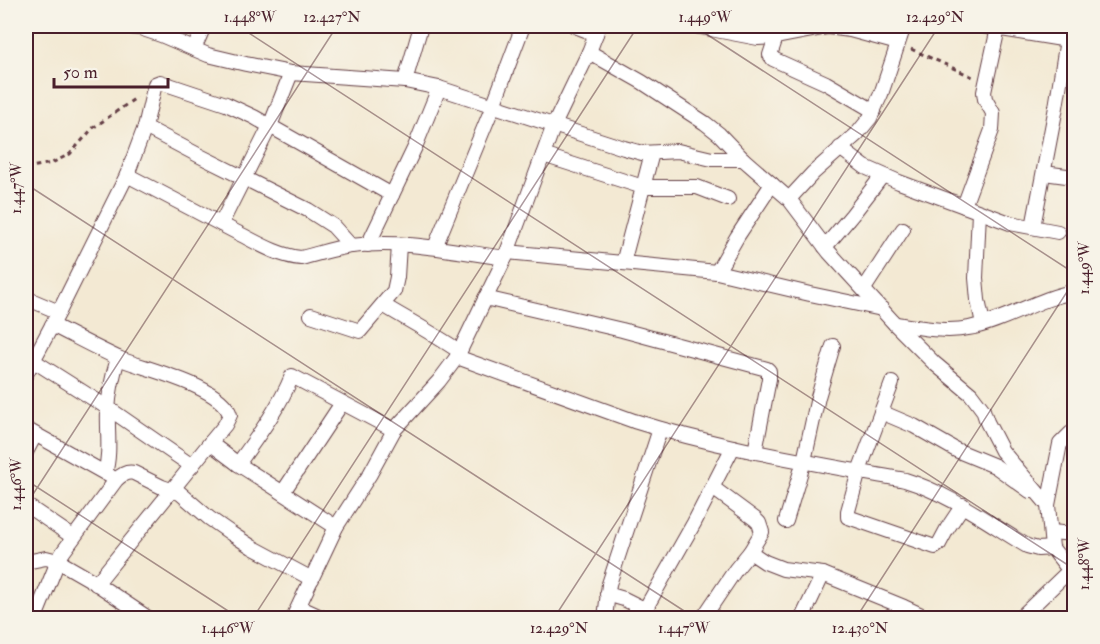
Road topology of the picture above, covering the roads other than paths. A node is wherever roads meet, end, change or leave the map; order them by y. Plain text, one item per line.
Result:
1 (121, 26) edge
2 (204, 26) edge
3 (421, 26) edge
4 (523, 26) edge
5 (575, 26) edge
6 (695, 26) edge
7 (827, 26) edge
8 (904, 26) edge
9 (983, 26) edge
10 (998, 28) junction
11 (598, 30) edge
12 (1063, 36) edge
13 (776, 37) junction
14 (898, 43) junction
15 (194, 49) junction
16 (589, 52) junction
17 (291, 73) junction
18 (405, 81) junction
19 (440, 88) junction
20 (493, 106) junction
21 (874, 111) junction
22 (555, 125) junction
23 (270, 126) junction
24 (146, 127) junction
25 (840, 148) junction
26 (652, 153) junction
27 (543, 155) junction
28 (742, 159) junction
29 (1044, 173) junction
30 (127, 175) junction
31 (882, 176) junction
32 (1074, 177) edge
33 (244, 178) junction
34 (772, 184) junction
35 (643, 187) junction
36 (392, 195) junction
37 (728, 199) dead end
38 (789, 199) junction
39 (964, 206) junction
40 (979, 212) junction
41 (221, 224) junction
42 (1032, 227) junction
43 (903, 229) dead end
44 (1058, 232) dead end
45 (399, 244) junction
46 (368, 245) junction
47 (351, 246) junction
48 (435, 247) junction
49 (825, 247) junction
50 (506, 255) junction
51 (623, 263) junction
52 (717, 272) junction
53 (864, 289) junction
54 (1074, 292) edge
55 (26, 298) edge
56 (485, 298) junction
57 (382, 305) junction
58 (882, 309) junction
59 (59, 312) junction
60 (311, 315) dead end
61 (895, 324) junction
62 (983, 324) junction
63 (52, 325) junction
64 (833, 346) dead end
65 (458, 354) junction
66 (118, 358) junction
67 (29, 359) edge
68 (26, 374) edge
69 (892, 383) dead end
70 (342, 403) junction
71 (108, 408) junction
72 (881, 412) junction
73 (660, 429) junction
74 (394, 430) junction
75 (30, 432) edge
76 (1074, 432) edge
77 (210, 442) junction
78 (733, 447) junction
79 (26, 452) edge
80 (755, 452) junction
81 (804, 461) junction
82 (238, 464) junction
83 (192, 465) junction
84 (859, 471) junction
85 (110, 476) junction
86 (713, 488) junction
87 (172, 490) junction
88 (283, 492) junction
89 (26, 505) edge
90 (963, 505) junction
91 (1048, 505) junction
92 (786, 521) dead end
93 (336, 527) junction
94 (1051, 532) junction
95 (1074, 534) edge
96 (73, 537) junction
97 (1052, 548) junction
98 (750, 552) junction
99 (58, 561) junction
100 (26, 562) edge
101 (1072, 573) edge
102 (823, 574) junction
103 (312, 579) junction
104 (96, 584) junction
105 (607, 594) junction
106 (296, 613) edge
107 (35, 618) edge
108 (148, 618) edge
109 (323, 618) edge
110 (605, 618) edge
111 (703, 618) edge
112 (801, 618) edge
113 (928, 618) edge
114 (1020, 618) edge

1 - 15 street
2 - 15 street
3 - 18 street
4 - 20 street
5 - 11 street
6 - 13 street
7 - 13 street
7 - 14 street
8 - 14 street
9 - 10 street
10 - 12 street
10 - 39 street
11 - 16 street
12 - 29 street
13 - 21 street
14 - 21 street
15 - 17 street
16 - 22 street
16 - 28 street
17 - 18 street
17 - 23 street
18 - 19 street
19 - 20 street
19 - 36 street
20 - 22 street
20 - 48 street
21 - 25 street
22 - 26 street
22 - 27 street
23 - 24 street
23 - 33 street
23 - 36 street
24 - 30 street
24 - 33 street
25 - 31 street
25 - 38 street
26 - 28 street
26 - 35 street
27 - 35 street
27 - 50 street
28 - 34 street
29 - 32 street
29 - 42 street
30 - 41 street
30 - 59 street
31 - 39 street
31 - 49 street
33 - 41 street
33 - 47 street
34 - 38 street
34 - 52 street
35 - 37 street
35 - 51 street
36 - 46 street
38 - 49 street
39 - 40 street
40 - 42 street
40 - 62 street
41 - 47 street
42 - 44 street
43 - 53 street
45 - 46 street
45 - 48 street
45 - 57 street
46 - 47 street
48 - 50 street
49 - 53 street
50 - 51 street
50 - 56 street
51 - 52 street
52 - 58 street
53 - 58 street
54 - 62 street
55 - 59 street
56 - 65 street
56 - 80 street
57 - 60 street
57 - 65 street
58 - 61 street
59 - 63 street
61 - 62 street
61 - 91 street
63 - 66 street
63 - 67 street
64 - 81 street
65 - 73 street
65 - 74 street
66 - 71 street
66 - 77 street
67 - 68 street
67 - 71 street
69 - 72 street
70 - 74 street
70 - 82 street
70 - 88 street
71 - 83 street
71 - 85 street
72 - 84 street
72 - 91 street
73 - 78 street
73 - 105 street
74 - 93 street
75 - 79 street
75 - 85 street
76 - 91 street
77 - 82 street
77 - 83 street
78 - 80 street
78 - 86 street
80 - 81 street
81 - 84 street
81 - 92 street
82 - 88 street
83 - 87 street
84 - 90 street
84 - 90 street
85 - 87 street
85 - 96 street
86 - 98 street
86 - 105 street
87 - 103 street
87 - 104 street
88 - 93 street
89 - 96 street
90 - 97 street
91 - 94 street
93 - 103 street
94 - 95 street
94 - 97 street
96 - 99 street
97 - 101 street
98 - 102 street
98 - 111 street
99 - 100 street
99 - 104 street
99 - 107 street
101 - 114 street
102 - 112 street
102 - 113 street
103 - 106 street
104 - 108 street
105 - 110 street
106 - 109 street

